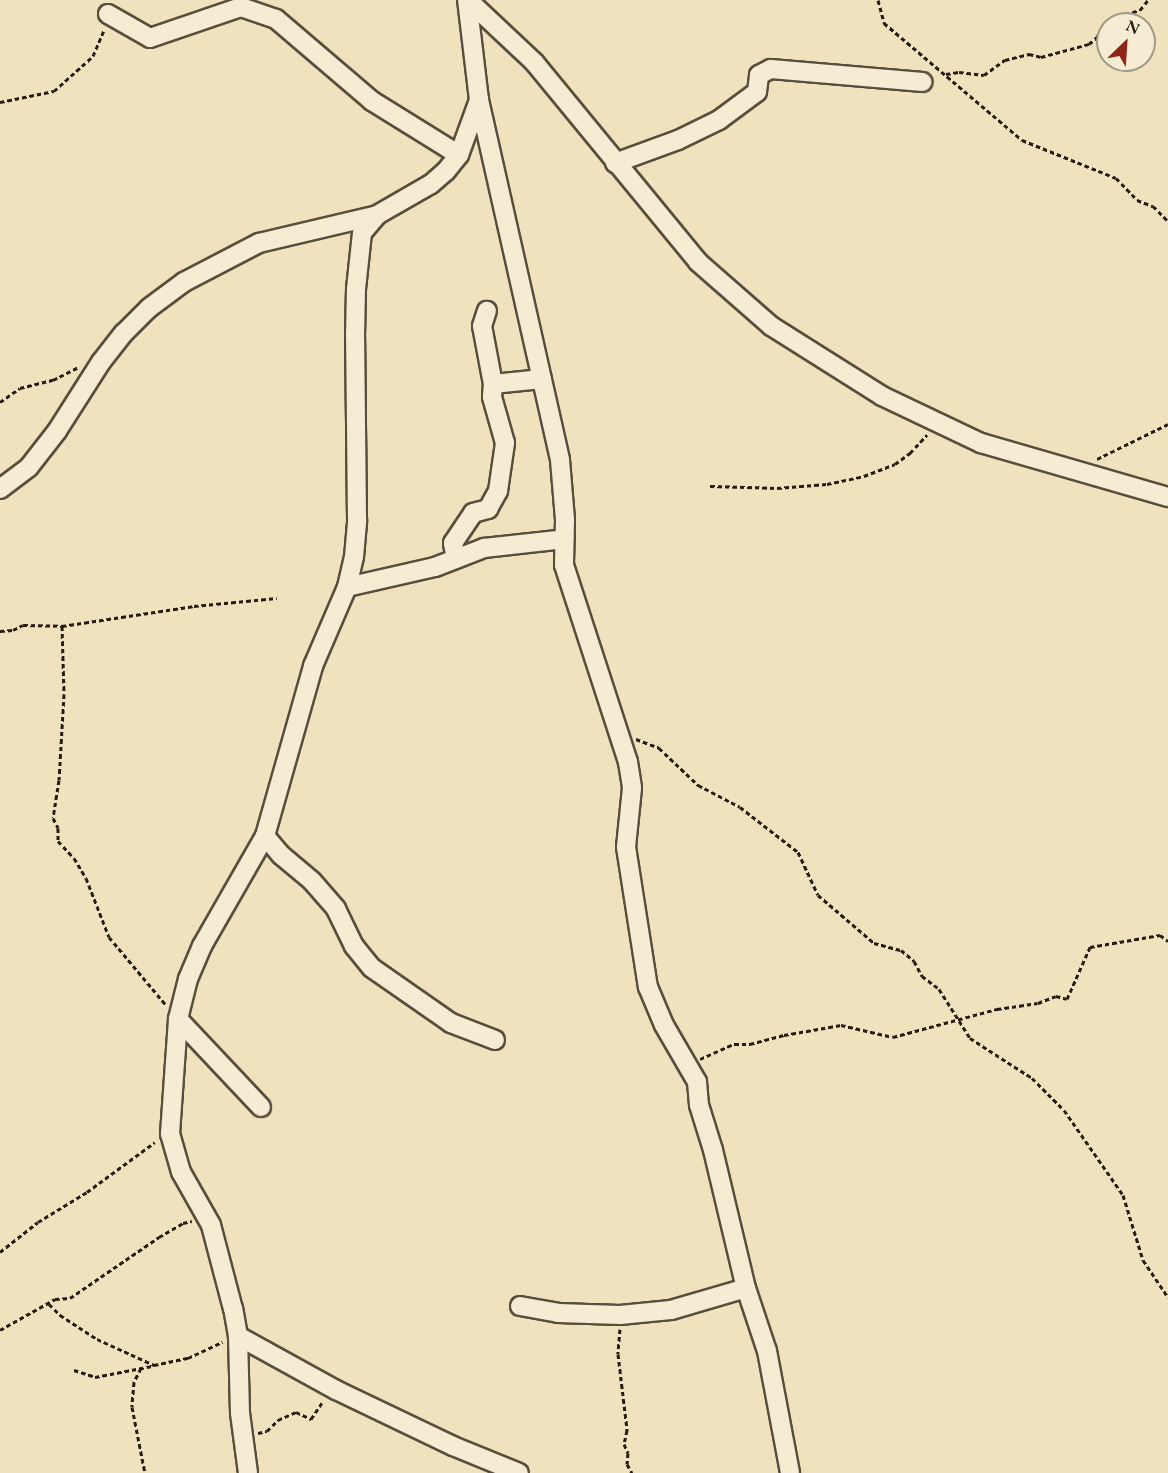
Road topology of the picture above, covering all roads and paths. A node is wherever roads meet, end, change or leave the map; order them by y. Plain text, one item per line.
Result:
1 (468, 0) edge
2 (878, 0) edge
3 (1148, 0) edge
4 (108, 14) joint
5 (946, 74) junction
6 (922, 82) dead end
7 (479, 100) junction
8 (0, 102) edge
9 (459, 155) junction
10 (615, 163) junction
11 (377, 216) junction
12 (1168, 220) edge
13 (487, 311) dead end
14 (101, 362) junction
15 (542, 379) junction
16 (493, 384) junction
17 (0, 402) edge
18 (938, 423) junction
19 (1168, 424) edge
20 (1072, 472) junction
21 (710, 486) dead end
22 (0, 489) edge
23 (1168, 497) edge
24 (565, 539) junction
25 (456, 559) junction
26 (347, 586) junction
27 (277, 598) dead end
28 (62, 626) junction
29 (0, 631) edge
30 (618, 732) junction
31 (265, 836) junction
32 (1168, 941) edge
33 (178, 1019) junction
34 (956, 1020) junction
35 (495, 1040) dead end
36 (689, 1067) junction
37 (261, 1107) dead end
38 (170, 1134) junction
39 (204, 1210) junction
40 (0, 1252) edge
41 (746, 1288) junction
42 (1168, 1297) edge
43 (49, 1304) junction
44 (520, 1306) dead end
45 (620, 1315) junction
46 (0, 1330) edge
47 (238, 1336) junction
48 (154, 1365) junction
49 (141, 1368) junction
50 (74, 1370) dead end
51 (336, 1390) junction
52 (244, 1437) junction
53 (145, 1473) edge
54 (248, 1473) edge
55 (519, 1473) edge
56 (632, 1473) edge
57 (790, 1473) edge

1 - 7 street
1 - 10 street
2 - 5 path
3 - 5 path
4 - 8 path
4 - 9 street
5 - 12 path
6 - 10 street
7 - 9 street
7 - 15 street
9 - 11 street
10 - 18 street
11 - 14 street
11 - 26 street
13 - 16 street
14 - 17 path
14 - 22 street
15 - 16 street
15 - 24 street
16 - 25 street
18 - 20 street
18 - 21 path
19 - 20 path
20 - 23 street
24 - 25 street
24 - 30 street
25 - 26 street
26 - 31 street
27 - 28 path
28 - 29 path
28 - 33 path
30 - 34 path
30 - 36 street
31 - 33 street
31 - 35 street
32 - 34 path
33 - 37 street
33 - 38 street
34 - 36 path
34 - 42 path
36 - 41 street
38 - 39 street
38 - 40 path
39 - 43 path
39 - 47 street
41 - 45 street
41 - 57 street
43 - 46 path
43 - 48 path
44 - 45 street
45 - 56 path
47 - 48 path
47 - 51 street
47 - 52 street
48 - 49 path
49 - 50 path
49 - 53 path
51 - 52 path
51 - 55 street
52 - 54 street

